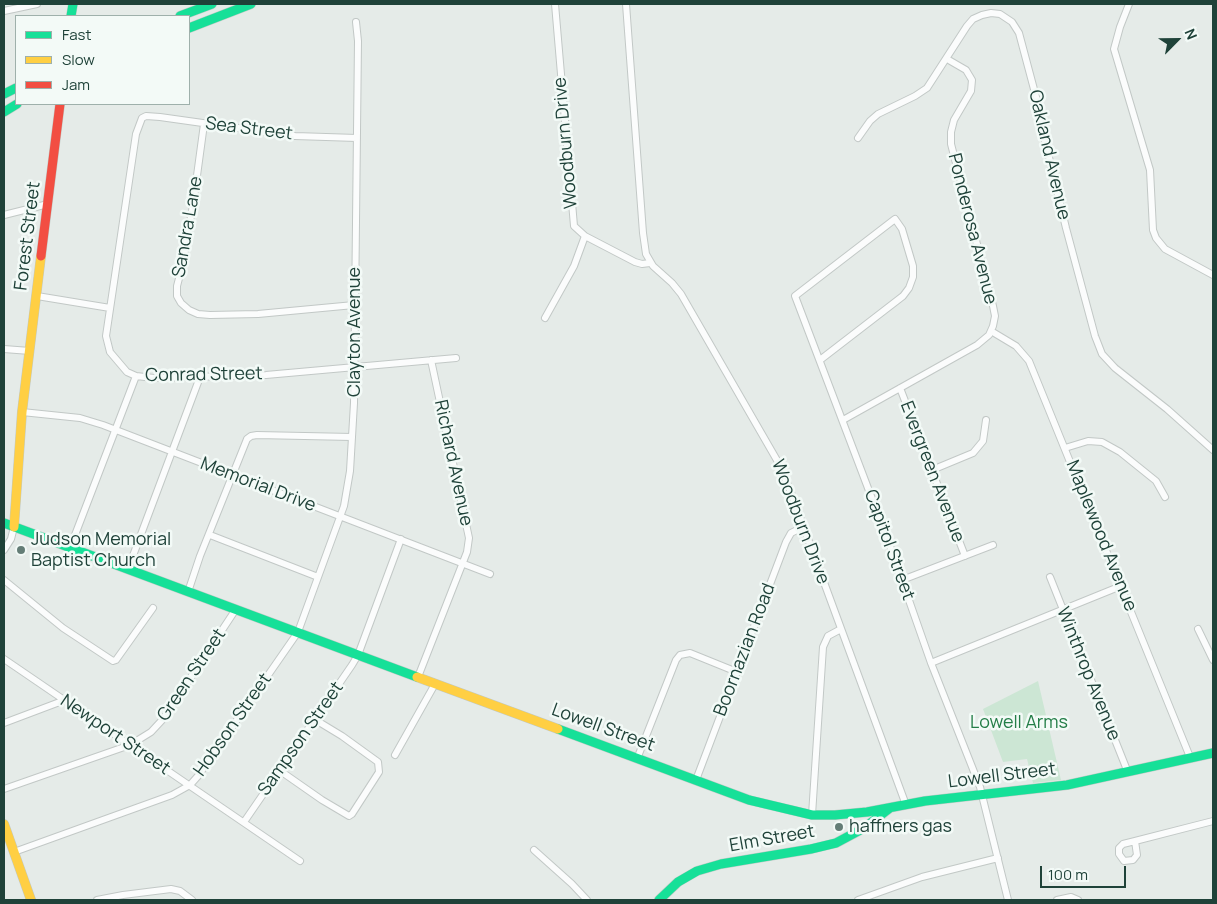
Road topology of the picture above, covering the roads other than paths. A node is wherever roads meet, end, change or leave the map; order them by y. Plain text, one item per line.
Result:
1 (37, 4) edge
2 (212, 4) edge
3 (251, 4) edge
4 (555, 4) edge
5 (626, 4) edge
6 (1129, 4) edge
7 (4, 11) edge
8 (183, 15) edge
9 (356, 22) dead end
10 (190, 28) edge
11 (947, 59) junction
12 (15, 88) edge
13 (4, 94) edge
14 (15, 105) edge
15 (60, 105) edge
16 (4, 111) edge
17 (142, 118) joint
18 (204, 124) junction
19 (357, 138) junction
20 (858, 138) dead end
21 (48, 204) junction
22 (4, 215) edge
23 (585, 236) junction
24 (650, 263) junction
25 (1213, 275) edge
26 (37, 296) junction
27 (354, 306) junction
28 (110, 308) junction
29 (545, 318) dead end
30 (991, 331) junction
31 (4, 348) edge
32 (30, 351) junction
33 (456, 358) dead end
34 (431, 360) junction
35 (820, 360) junction
36 (354, 368) junction
37 (136, 376) junction
38 (200, 377) junction
39 (900, 388) junction
40 (22, 412) junction
41 (843, 420) junction
42 (986, 420) dead end
43 (115, 430) junction
44 (352, 437) junction
45 (1065, 448) junction
46 (1213, 450) edge
47 (172, 452) junction
48 (932, 470) junction
49 (233, 475) junction
50 (1165, 497) dead end
51 (340, 516) junction
52 (4, 523) edge
53 (14, 527) junction
54 (804, 527) junction
55 (210, 535) junction
56 (401, 540) junction
57 (994, 545) dead end
58 (70, 548) junction
59 (4, 550) edge
60 (965, 556) junction
61 (462, 563) junction
62 (128, 569) junction
63 (490, 574) dead end
64 (318, 577) junction
65 (1050, 577) dead end
66 (4, 580) edge
67 (902, 580) junction
68 (1121, 586) junction
69 (188, 592) junction
70 (153, 608) dead end
71 (236, 609) junction
72 (1063, 610) junction
73 (841, 629) junction
74 (1198, 629) dead end
75 (298, 632) junction
76 (358, 655) junction
77 (4, 659) edge
78 (1213, 660) edge
79 (931, 663) junction
80 (737, 672) junction
81 (418, 677) junction
82 (435, 684) junction
83 (64, 700) junction
84 (314, 719) junction
85 (4, 723) edge
86 (130, 745) junction
87 (1213, 753) edge
88 (395, 755) dead end
89 (1190, 757) junction
90 (637, 759) junction
91 (279, 770) junction
92 (1127, 770) junction
93 (696, 780) junction
94 (190, 786) junction
95 (4, 790) edge
96 (982, 795) junction
97 (906, 805) junction
98 (890, 808) junction
99 (812, 815) junction
100 (1213, 821) edge
101 (244, 822) junction
102 (4, 824) edge
103 (1135, 841) dead end
104 (534, 850) dead end
105 (14, 852) junction
106 (998, 858) junction
107 (300, 861) dead end
108 (31, 900) edge
109 (97, 900) edge
110 (192, 900) edge
111 (587, 900) edge
112 (660, 900) edge
113 (858, 900) edge
114 (1008, 900) edge
115 (1057, 900) edge
116 (1078, 900) edge

1 - 7 street
2 - 8 main road
3 - 10 main road
4 - 23 street, Woodburn Drive
5 - 24 street
6 - 25 street
9 - 19 street, Clayton Avenue
11 - 20 street, Oakland Avenue
11 - 30 street, Ponderosa Avenue
11 - 46 street, Oakland Avenue
12 - 13 main road
14 - 16 main road
15 - 21 main road, Forest Street
17 - 18 street, Sea Street
17 - 28 street, Conrad Street
18 - 19 street, Sea Street
18 - 27 street, Sandra Lane
19 - 27 street, Clayton Avenue
21 - 22 street
21 - 26 main road, Forest Street
23 - 24 street, Woodburn Drive
23 - 29 street
24 - 54 street, Woodburn Drive
26 - 28 street
26 - 32 main road, Forest Street
27 - 36 street, Clayton Avenue
28 - 37 street, Conrad Street
30 - 39 street, Ponderosa Avenue
30 - 45 street, Maplewood Avenue
31 - 32 street
32 - 40 main road, Forest Street
33 - 34 street, Conrad Street
34 - 36 street, Conrad Street
34 - 61 street, Richard Avenue
35 - 35 street, Capitol Street
35 - 41 street, Capitol Street
36 - 38 street, Conrad Street
36 - 44 street, Clayton Avenue
37 - 38 street, Conrad Street
37 - 43 street
38 - 47 street
39 - 41 street, Ponderosa Avenue
39 - 48 street, Evergreen Avenue
40 - 43 street, Memorial Drive
40 - 53 main road, Forest Street
41 - 67 street, Capitol Street
42 - 48 street
43 - 47 street, Memorial Drive
43 - 58 street
44 - 49 street
44 - 51 street, Clayton Avenue
45 - 50 street
45 - 68 street, Maplewood Avenue
47 - 49 street, Memorial Drive
47 - 62 street
48 - 60 street, Evergreen Avenue
49 - 51 street, Memorial Drive
49 - 55 street
51 - 56 street, Memorial Drive
51 - 64 street, Clayton Avenue
52 - 53 main road, Lowell Street
53 - 58 main road, Lowell Street
53 - 59 street, Forest Street
54 - 73 street, Woodburn Drive
54 - 80 street, Boornazian Road
55 - 64 street
55 - 69 street
56 - 61 street, Memorial Drive
56 - 76 street, Sampson Street
57 - 60 street
58 - 62 main road, Lowell Street
60 - 67 street
61 - 63 street, Memorial Drive
61 - 81 street, Richard Avenue
62 - 69 main road, Lowell Street
64 - 75 street, Clayton Avenue
65 - 72 street, Winthrop Avenue
66 - 70 street
67 - 79 street, Capitol Street
68 - 72 street
68 - 89 street, Maplewood Avenue
69 - 71 main road, Lowell Street
71 - 75 main road, Lowell Street
71 - 86 street, Green Street
72 - 79 street
72 - 92 street, Winthrop Avenue
73 - 97 street, Woodburn Drive
73 - 99 street
74 - 78 street
75 - 76 main road, Lowell Street
75 - 94 street, Hobson Street
76 - 81 main road, Lowell Street
76 - 84 street, Sampson Street
77 - 83 street, Newport Street
79 - 96 street, Capitol Street
80 - 90 street
80 - 93 street, Boornazian Road
81 - 82 main road, Lowell Street
82 - 88 street
82 - 90 main road, Lowell Street
83 - 85 street
83 - 86 street, Newport Street
84 - 91 street, Sampson Street
84 - 91 street
86 - 94 street, Newport Street
86 - 95 street, Green Street
87 - 89 main road, Lowell Street
89 - 92 main road, Lowell Street
90 - 93 main road, Lowell Street
91 - 101 street, Sampson Street
92 - 96 main road, Lowell Street
93 - 99 main road, Lowell Street
94 - 101 street, Newport Street
94 - 105 street, Hobson Street
96 - 97 main road, Lowell Street
96 - 106 street, Capitol Street
97 - 98 main road, Lowell Street
98 - 99 main road, Lowell Street
98 - 112 main road, Elm Street
100 - 103 street
101 - 107 street, Newport Street
102 - 105 main road
104 - 111 street
105 - 108 main road
106 - 113 street
106 - 114 street, Capitol Street
109 - 110 street
115 - 116 street

